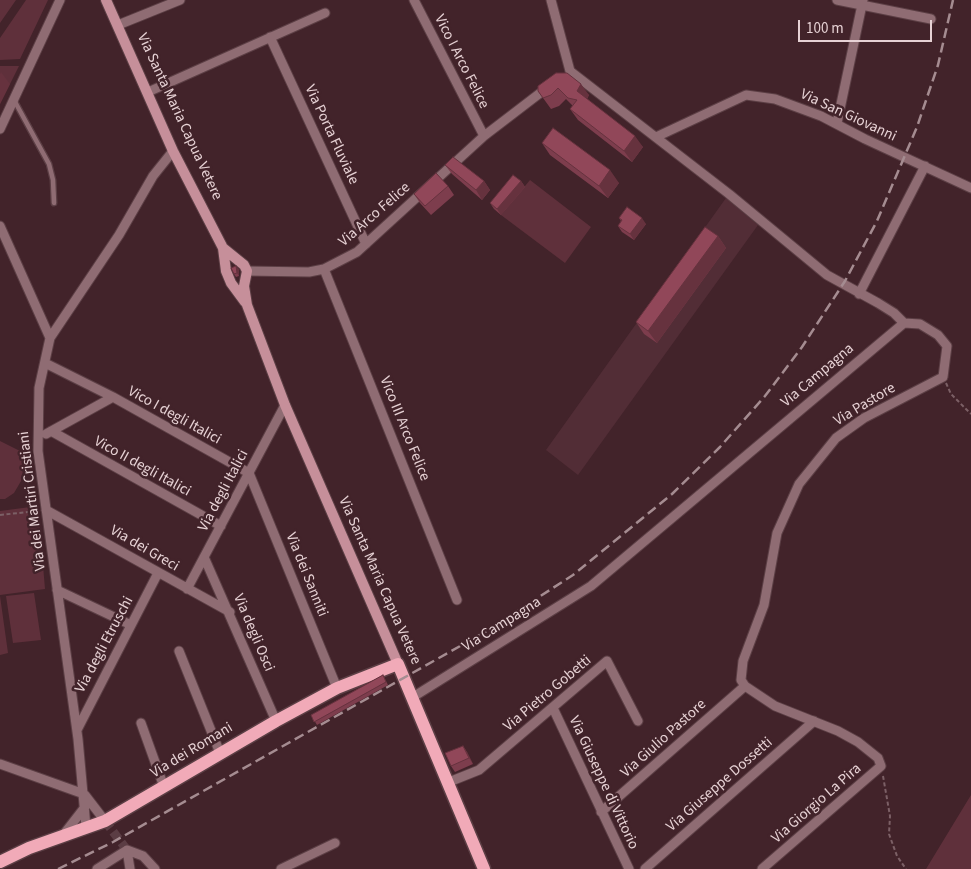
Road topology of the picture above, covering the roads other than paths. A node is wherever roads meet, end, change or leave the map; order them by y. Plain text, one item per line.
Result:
1 (60, 0) edge
2 (106, 0) edge
3 (180, 0) edge
4 (414, 0) edge
5 (551, 0) edge
6 (837, 0) edge
7 (862, 3) edge
8 (325, 13) dead end
9 (931, 19) dead end
10 (118, 25) junction
11 (270, 37) junction
12 (570, 71) junction
13 (562, 77) edge
14 (555, 83) edge
15 (148, 92) junction
16 (14, 99) junction
17 (837, 123) junction
18 (0, 129) edge
19 (484, 136) junction
20 (656, 137) junction
21 (173, 151) junction
22 (925, 166) junction
23 (971, 188) edge
24 (54, 203) dead end
25 (0, 226) edge
26 (366, 244) junction
27 (223, 248) junction
28 (324, 269) junction
29 (247, 271) junction
30 (859, 294) junction
31 (247, 305) junction
32 (904, 323) junction
33 (50, 338) junction
34 (45, 363) junction
35 (113, 397) junction
36 (285, 405) junction
37 (50, 431) junction
38 (38, 438) junction
39 (249, 473) junction
40 (46, 510) junction
41 (221, 526) junction
42 (204, 557) junction
43 (158, 573) junction
44 (187, 589) junction
45 (57, 590) junction
46 (457, 600) dead end
47 (230, 612) junction
48 (131, 625) junction
49 (178, 651) dead end
50 (398, 664) junction
51 (745, 686) junction
52 (337, 688) junction
53 (413, 696) junction
54 (553, 708) junction
55 (276, 721) junction
56 (638, 721) dead end
57 (814, 721) junction
58 (141, 723) dead end
59 (76, 730) junction
60 (220, 753) junction
61 (0, 764) edge
62 (449, 782) junction
63 (164, 787) junction
64 (84, 794) junction
65 (85, 807) junction
66 (601, 812) junction
67 (105, 821) junction
68 (86, 827) junction
69 (64, 835) junction
70 (335, 843) dead end
71 (127, 850) junction
72 (0, 862) edge
73 (97, 869) edge
74 (130, 869) edge
75 (155, 869) edge
76 (281, 869) edge
77 (484, 869) edge
78 (629, 869) edge
79 (645, 869) edge
80 (762, 869) edge

1 - 16 street
2 - 10 main road, Via Santa Maria Capua Vetere
3 - 10 street
4 - 19 street, Vico I Arco Felice
5 - 12 street
6 - 7 street
7 - 9 street
7 - 17 street
8 - 11 street
10 - 15 main road, Via Santa Maria Capua Vetere
11 - 15 street
11 - 26 street, Via Porta Fluviale
12 - 13 street
12 - 20 street
14 - 19 street, Via Arco Felice
15 - 21 main road, Via Santa Maria Capua Vetere
16 - 18 street
16 - 24 lane
17 - 20 street, Via San Giovanni
17 - 22 street, Via San Giovanni
19 - 26 street, Via Arco Felice
20 - 30 street
21 - 27 main road, Via Santa Maria Capua Vetere
21 - 33 street, Via dei Martiri Cristiani
22 - 23 street, Via San Giovanni
22 - 30 street
25 - 33 street
26 - 28 street, Via Arco Felice
27 - 29 main road
27 - 31 main road
28 - 29 street, Via Arco Felice
28 - 46 street, Vico III Arco Felice
29 - 31 main road
30 - 32 street
31 - 36 main road, Via Santa Maria Capua Vetere
32 - 51 street, Via Pastore
32 - 53 street, Via Campagna
33 - 34 street, Via dei Martiri Cristiani
34 - 35 street, Vico I degli Italici
34 - 38 street, Via dei Martiri Cristiani
35 - 37 street
35 - 39 street, Vico I degli Italici
36 - 39 street, Via degli Italici
36 - 50 main road, Via Santa Maria Capua Vetere
37 - 38 street
37 - 41 street, Vico II degli Italici
38 - 40 street, Via dei Martiri Cristiani
39 - 41 street, Via degli Italici
39 - 52 street, Via dei Sanniti
40 - 43 street, Via dei Greci
40 - 45 street, Via dei Martiri Cristiani
41 - 42 street, Via degli Italici
42 - 44 street, Via degli Italici
42 - 47 street, Via degli Osci
43 - 44 street, Via dei Greci
43 - 48 street, Via degli Etruschi
44 - 47 street, Via dei Greci
45 - 48 street
45 - 59 street, Via dei Martiri Cristiani
47 - 55 street, Via degli Osci
48 - 59 street, Via degli Etruschi
49 - 60 street
50 - 52 main road, Via dei Romani
50 - 53 main road, Via Santa Maria Capua Vetere
51 - 57 street, Via Giorgio La Pira
51 - 66 street, Via Giulio Pastore
52 - 55 main road, Via dei Romani
53 - 62 main road, Via Santa Maria Capua Vetere
54 - 56 street, Via Pietro Gobetti
54 - 62 street, Via Pietro Gobetti
54 - 66 street, Via Giuseppe di Vittorio
55 - 60 main road, Via dei Romani
57 - 79 street, Via Giuseppe Dossetti
57 - 80 street, Via Giorgio La Pira
58 - 63 street
59 - 64 street, Via dei Martiri Cristiani
60 - 63 main road, Via dei Romani
61 - 64 street
62 - 77 main road, Via Santa Maria Capua Vetere
63 - 67 main road, Via dei Romani
64 - 65 street, Via dei Martiri Cristiani
64 - 67 street
65 - 68 street, Via dei Martiri Cristiani
65 - 69 street
66 - 78 street, Via Giuseppe di Vittorio
67 - 68 main road, Via dei Romani
68 - 69 main road, Via dei Romani
69 - 72 main road, Via dei Romani
70 - 76 street
71 - 73 street
71 - 74 street
71 - 75 street

